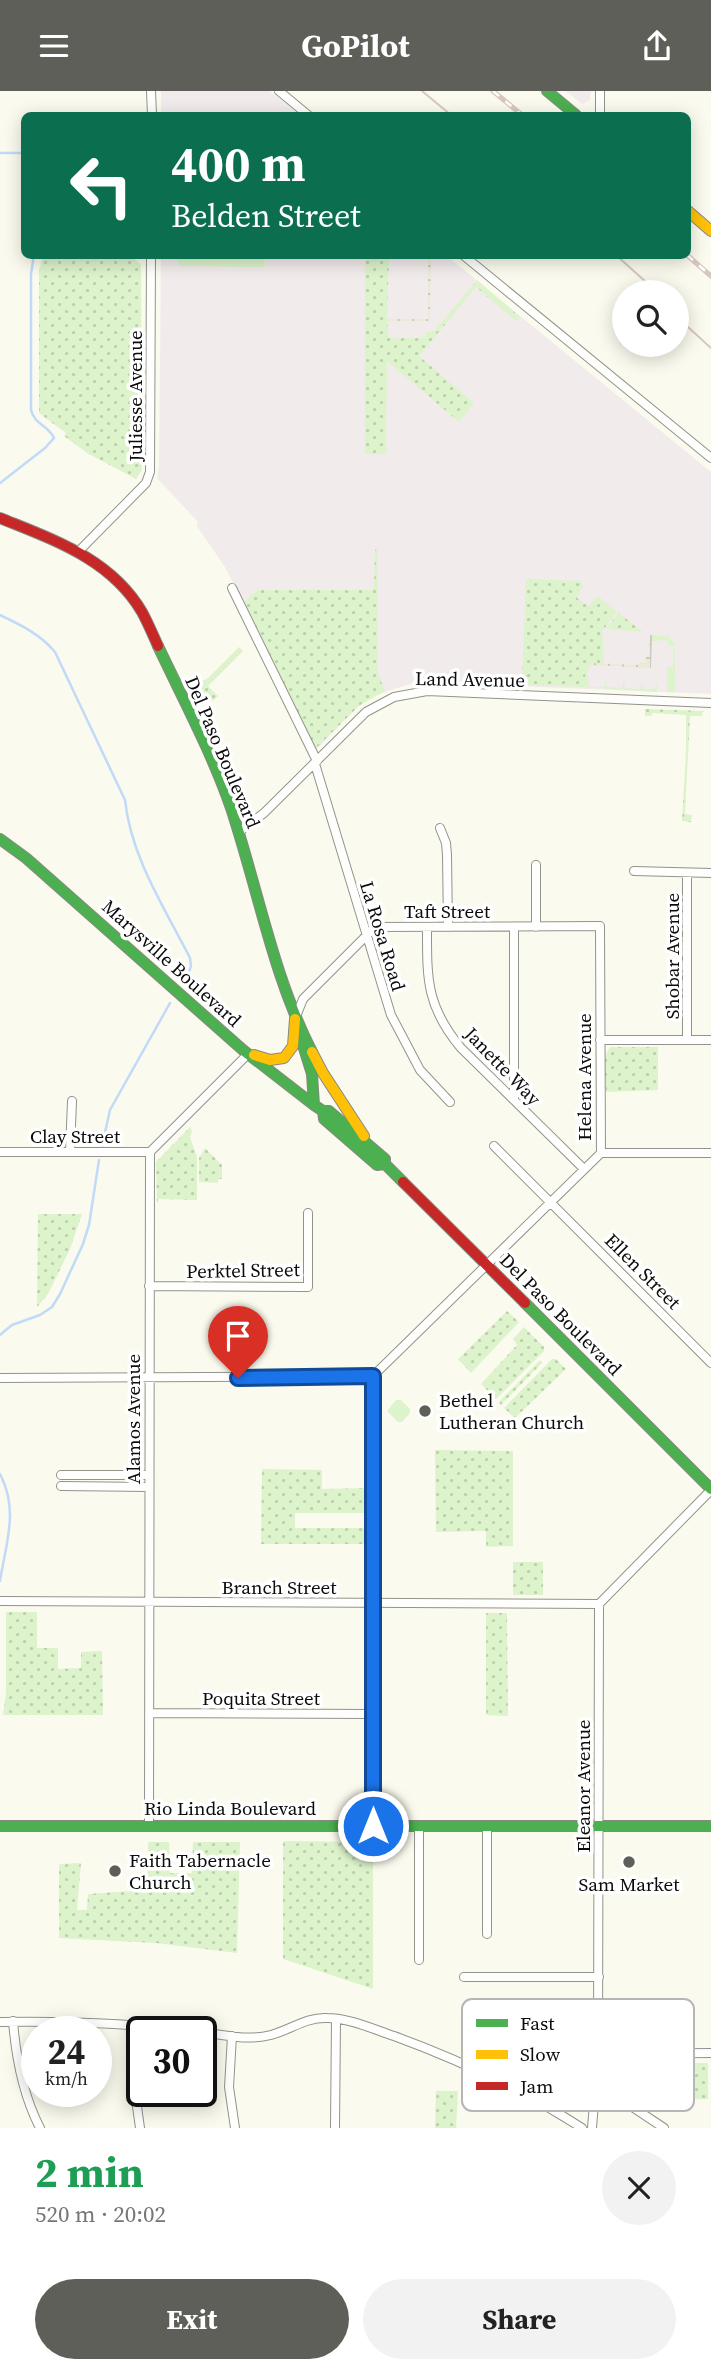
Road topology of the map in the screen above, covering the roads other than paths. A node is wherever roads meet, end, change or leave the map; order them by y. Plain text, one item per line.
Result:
1 (151, 91) edge
2 (279, 91) edge
3 (547, 91) edge
4 (600, 91) edge
5 (152, 112) edge
6 (304, 112) edge
7 (572, 112) edge
8 (600, 112) edge
9 (691, 214) edge
10 (711, 231) edge
11 (151, 259) edge
12 (468, 259) edge
13 (711, 458) edge
14 (0, 518) edge
15 (79, 551) junction
16 (232, 588) dead end
17 (711, 703) edge
18 (316, 763) junction
19 (440, 828) dead end
20 (239, 832) junction
21 (3, 840) edge
22 (0, 853) edge
23 (536, 865) dead end
24 (634, 870) dead end
25 (687, 873) junction
26 (711, 873) edge
27 (600, 926) joint
28 (427, 927) junction
29 (448, 927) junction
30 (514, 927) junction
31 (536, 927) junction
32 (366, 935) junction
33 (295, 1019) junction
34 (600, 1040) junction
35 (687, 1040) junction
36 (711, 1040) edge
37 (248, 1053) junction
38 (323, 1073) junction
39 (514, 1100) junction
40 (72, 1101) dead end
41 (450, 1102) dead end
42 (318, 1108) junction
43 (494, 1146) dead end
44 (374, 1150) junction
45 (70, 1151) junction
46 (0, 1152) edge
47 (150, 1152) junction
48 (601, 1153) junction
49 (711, 1153) edge
50 (385, 1164) junction
51 (584, 1169) junction
52 (551, 1201) junction
53 (308, 1213) dead end
54 (488, 1265) junction
55 (149, 1286) junction
56 (711, 1363) edge
57 (373, 1376) junction
58 (0, 1378) edge
59 (149, 1378) junction
60 (61, 1475) dead end
61 (73, 1475) junction
62 (149, 1475) junction
63 (61, 1486) dead end
64 (72, 1486) junction
65 (149, 1487) junction
66 (711, 1490) edge
67 (0, 1601) edge
68 (148, 1603) junction
69 (373, 1603) junction
70 (599, 1604) junction
71 (149, 1713) junction
72 (373, 1714) junction
73 (0, 1826) edge
74 (149, 1826) junction
75 (373, 1826) junction
76 (419, 1826) junction
77 (487, 1826) junction
78 (598, 1826) junction
79 (711, 1826) edge
80 (488, 1934) dead end
81 (419, 1960) dead end
82 (464, 1977) dead end
83 (599, 1977) junction
84 (599, 1999) edge
85 (336, 2019) junction
86 (13, 2021) junction
87 (0, 2022) edge
88 (126, 2024) edge
89 (217, 2034) edge
90 (232, 2036) junction
91 (462, 2063) edge
92 (138, 2107) edge
93 (554, 2111) edge
94 (638, 2111) edge
95 (40, 2128) edge
96 (141, 2128) edge
97 (235, 2128) edge
98 (335, 2128) edge
99 (582, 2128) edge
100 (664, 2128) edge

1 - 5 street
2 - 6 street
3 - 7 main road
4 - 8 street
9 - 10 main road
11 - 15 street, Juliesse Avenue
12 - 13 street
14 - 15 main road, Del Paso Boulevard
15 - 20 main road, Del Paso Boulevard
16 - 18 street, La Rosa Road
17 - 18 street, Land Avenue
18 - 20 street, Land Avenue
18 - 32 street, La Rosa Road
19 - 29 street
20 - 33 main road, Del Paso Boulevard
21 - 22 street
21 - 37 main road, Marysville Boulevard
23 - 31 street
24 - 25 street
25 - 26 street
25 - 35 street, Shobar Avenue
27 - 31 street, Taft Street
27 - 34 street, Helena Avenue
28 - 29 street, Taft Street
28 - 32 street, Taft Street
28 - 39 street, Janette Way
29 - 30 street, Taft Street
30 - 31 street, Taft Street
30 - 39 street
32 - 33 street
32 - 41 street, La Rosa Road
33 - 37 main road
33 - 38 main road, Del Paso Boulevard
33 - 42 main road
34 - 35 street
34 - 48 street, Helena Avenue
35 - 36 street
37 - 42 main road, Marysville Boulevard
37 - 47 street
38 - 42 main road
38 - 44 main road, Del Paso Boulevard
39 - 51 street, Janette Way
40 - 45 street
42 - 44 main road, Marysville Boulevard
42 - 50 main road, Marysville Boulevard
43 - 52 street
44 - 50 main road, Marysville Boulevard
45 - 46 street, Clay Street
45 - 47 street, Clay Street
47 - 55 street, Alamos Avenue
48 - 49 street
48 - 51 street, Helena Avenue
50 - 54 main road, Del Paso Boulevard
51 - 52 street, Helena Avenue
52 - 54 street, Helena Avenue
52 - 56 street, Ellen Street
53 - 55 street, Perktel Street
54 - 57 street, Helena Avenue
54 - 66 main road, Del Paso Boulevard
55 - 59 street, Alamos Avenue
57 - 59 street
57 - 69 street
58 - 59 street
59 - 62 street, Alamos Avenue
60 - 61 street
61 - 62 street
61 - 64 street
62 - 65 street, Alamos Avenue
63 - 64 street
64 - 65 street
65 - 68 street, Alamos Avenue
66 - 70 street
67 - 68 street, Branch Street
68 - 69 street, Branch Street
68 - 71 street, Alamos Avenue
69 - 70 street, Branch Street
69 - 72 street
70 - 78 street, Eleanor Avenue
71 - 72 street, Poquita Street
71 - 74 street, Alamos Avenue
72 - 75 street
73 - 74 main road, Rio Linda Boulevard
74 - 75 main road, Rio Linda Boulevard
75 - 76 main road, Rio Linda Boulevard
76 - 77 main road, Rio Linda Boulevard
76 - 81 street
77 - 78 main road, Rio Linda Boulevard
77 - 80 street
78 - 79 main road, Rio Linda Boulevard
78 - 83 street, Eleanor Avenue
82 - 83 street
83 - 84 street, Eleanor Avenue
85 - 90 street
85 - 91 street
85 - 98 street
86 - 87 street
86 - 88 street
86 - 95 street
89 - 90 street
90 - 97 street
92 - 96 street
93 - 99 street
94 - 100 street

